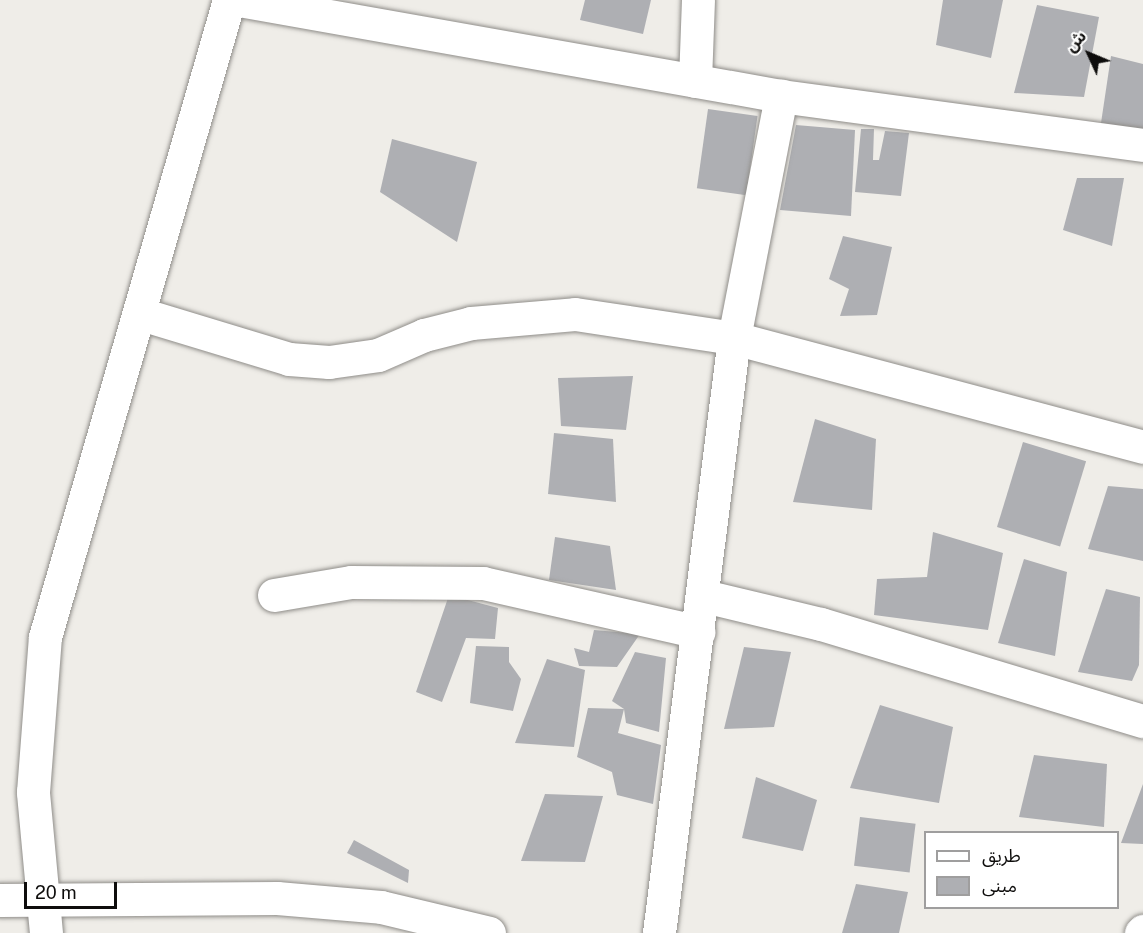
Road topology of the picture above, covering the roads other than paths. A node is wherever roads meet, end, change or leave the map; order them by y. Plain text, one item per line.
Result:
1 (229, 0) edge
2 (239, 0) edge
3 (698, 0) edge
4 (695, 81) junction
5 (781, 96) junction
6 (1143, 144) edge
7 (141, 315) junction
8 (734, 338) junction
9 (1143, 447) edge
10 (274, 595) dead end
11 (704, 596) junction
12 (698, 632) junction
13 (1143, 721) edge
14 (42, 898) junction
15 (0, 900) edge
16 (46, 933) edge
17 (489, 933) edge
18 (659, 933) edge

1 - 7 street
2 - 4 street
3 - 4 street
4 - 5 street
5 - 6 street
5 - 8 street
7 - 8 street
7 - 14 street
8 - 9 street
8 - 11 street
10 - 12 street
11 - 12 street
11 - 13 street
12 - 18 street
14 - 15 street
14 - 16 street
14 - 17 street

